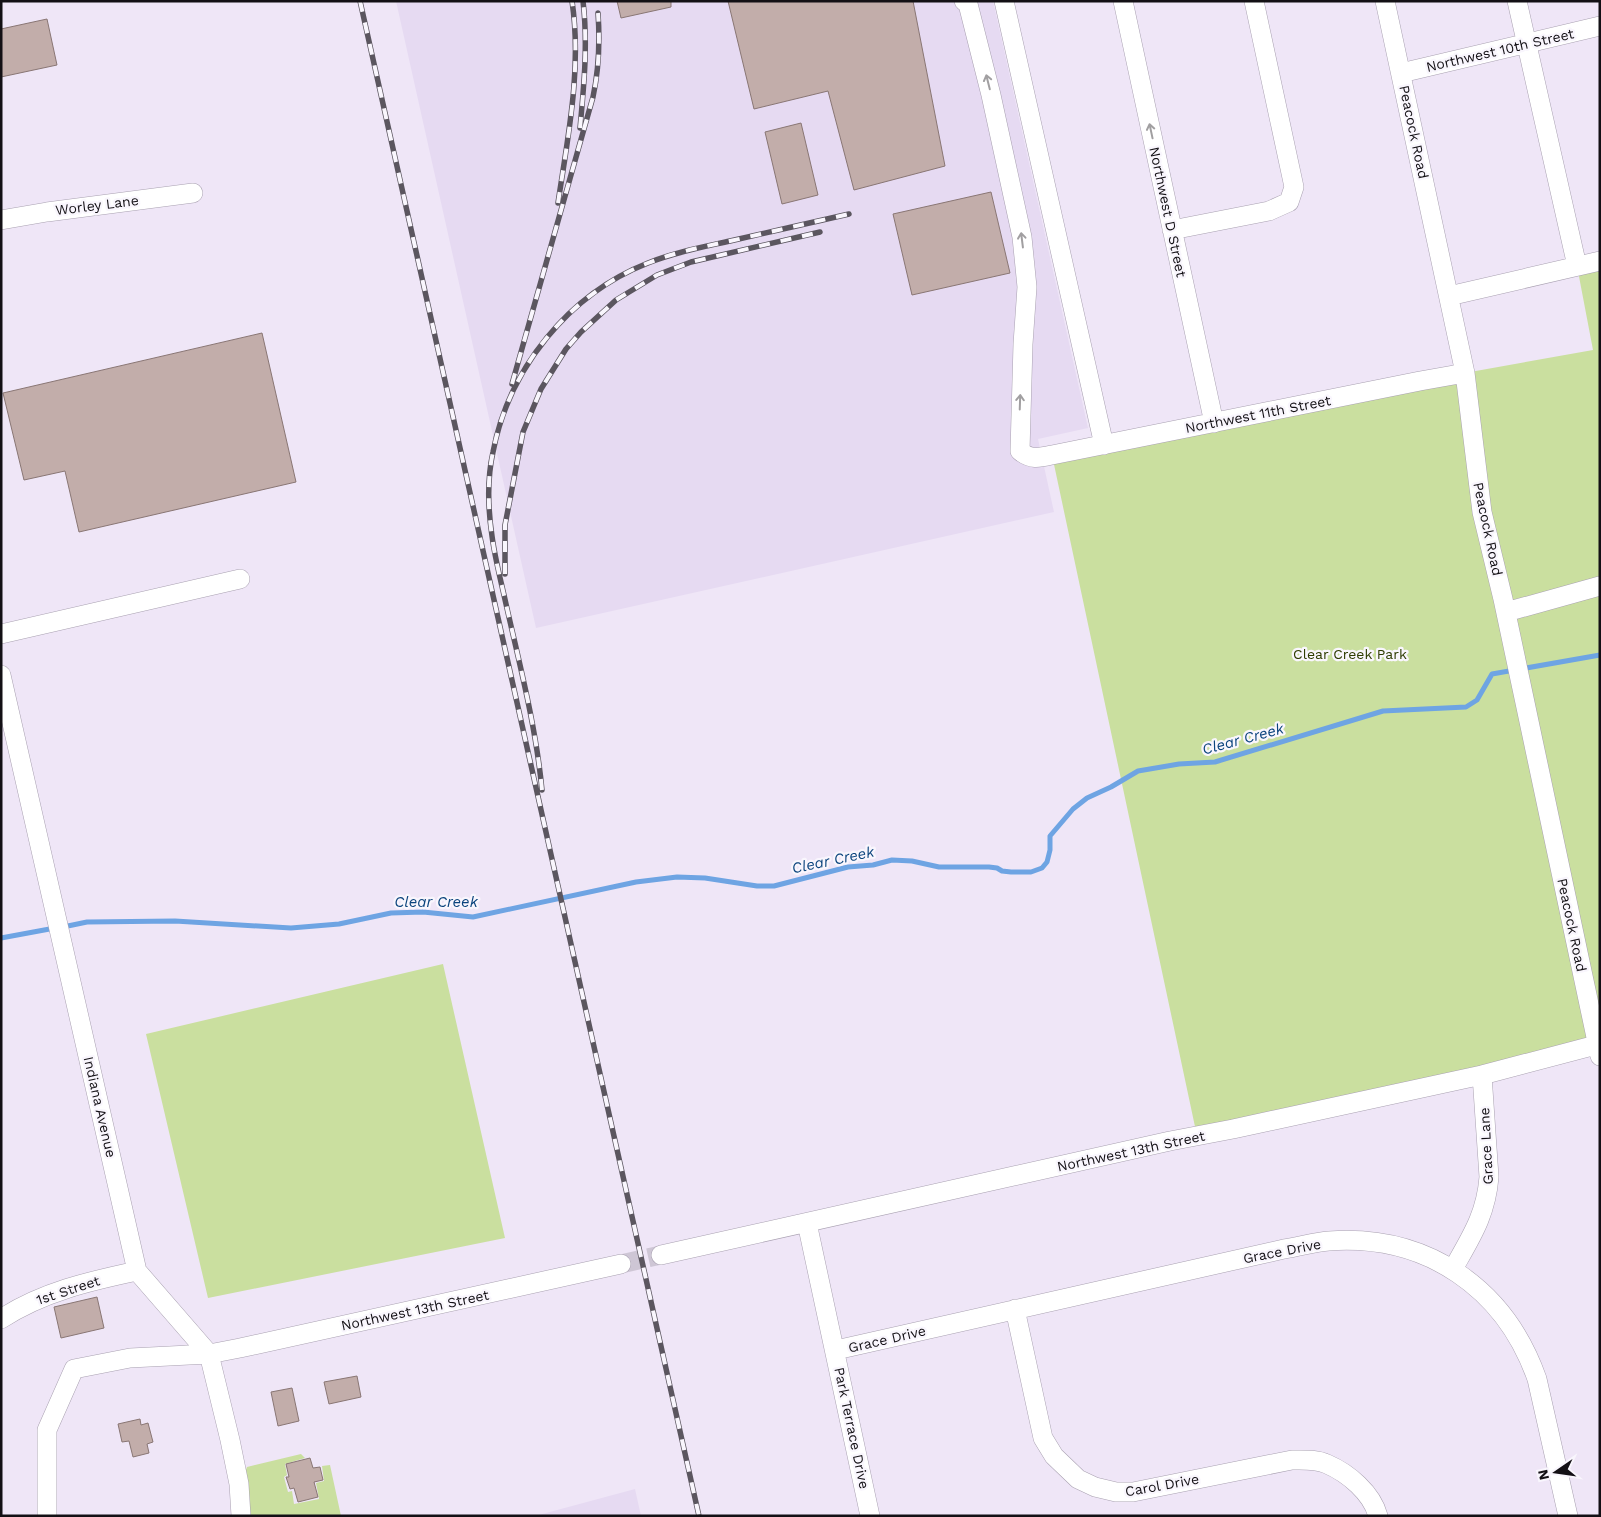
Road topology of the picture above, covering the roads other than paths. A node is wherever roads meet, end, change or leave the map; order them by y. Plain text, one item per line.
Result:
1 (964, 1) edge
2 (1004, 1) edge
3 (1123, 1) edge
4 (1254, 1) edge
5 (1385, 1) edge
6 (1517, 1) edge
7 (1600, 26) edge
8 (1526, 44) junction
9 (1401, 73) junction
10 (193, 193) dead end
11 (1, 220) edge
12 (1172, 230) junction
13 (1600, 261) edge
14 (1577, 266) junction
15 (1448, 296) junction
16 (1465, 373) junction
17 (1214, 423) junction
18 (1104, 445) junction
19 (240, 579) dead end
20 (1600, 586) edge
21 (1507, 617) junction
22 (1, 634) edge
23 (1, 675) edge
24 (1599, 1048) edge
25 (1482, 1074) junction
26 (807, 1223) junction
27 (661, 1255) tunnel mouth
28 (621, 1264) tunnel mouth
29 (1453, 1270) junction
30 (137, 1271) junction
31 (1015, 1309) junction
32 (1, 1319) edge
33 (836, 1350) junction
34 (209, 1354) junction
35 (47, 1516) edge
36 (241, 1516) edge
37 (870, 1516) edge
38 (1378, 1516) edge
39 (1568, 1516) edge

18 -> 1 street, Northwest 11th Street
2 - 18 street
12 -> 3 street, Northwest D Street
4 - 12 street
5 - 9 street, Peacock Road
6 - 8 street
7 - 8 street, Northwest 10th Street
8 - 9 street, Northwest 10th Street
8 - 14 street
9 - 15 street, Peacock Road
10 - 11 street, Worley Lane
12 - 17 street, Northwest D Street
13 - 14 street
14 - 15 street
15 - 16 street, Peacock Road
16 - 17 street, Northwest 11th Street
16 - 21 street, Peacock Road
17 - 18 street, Northwest 11th Street
19 - 22 street
20 - 21 street
21 - 24 street, Peacock Road
23 - 30 street, Indiana Avenue
24 - 25 street, Northwest 13th Street
25 - 26 street, Northwest 13th Street
25 - 29 street, Grace Lane
26 - 27 street, Northwest 13th Street
26 - 33 street, Park Terrace Drive
28 - 34 street, Northwest 13th Street
29 - 31 street, Grace Drive
29 - 39 street, Grace Drive
30 - 32 street, 1st Street
30 - 34 street, Indiana Avenue
31 - 33 street, Grace Drive
31 - 38 street, Carol Drive
33 - 37 street, Park Terrace Drive
34 - 35 street, Northwest 13th Street
34 - 36 street, Indiana Avenue

